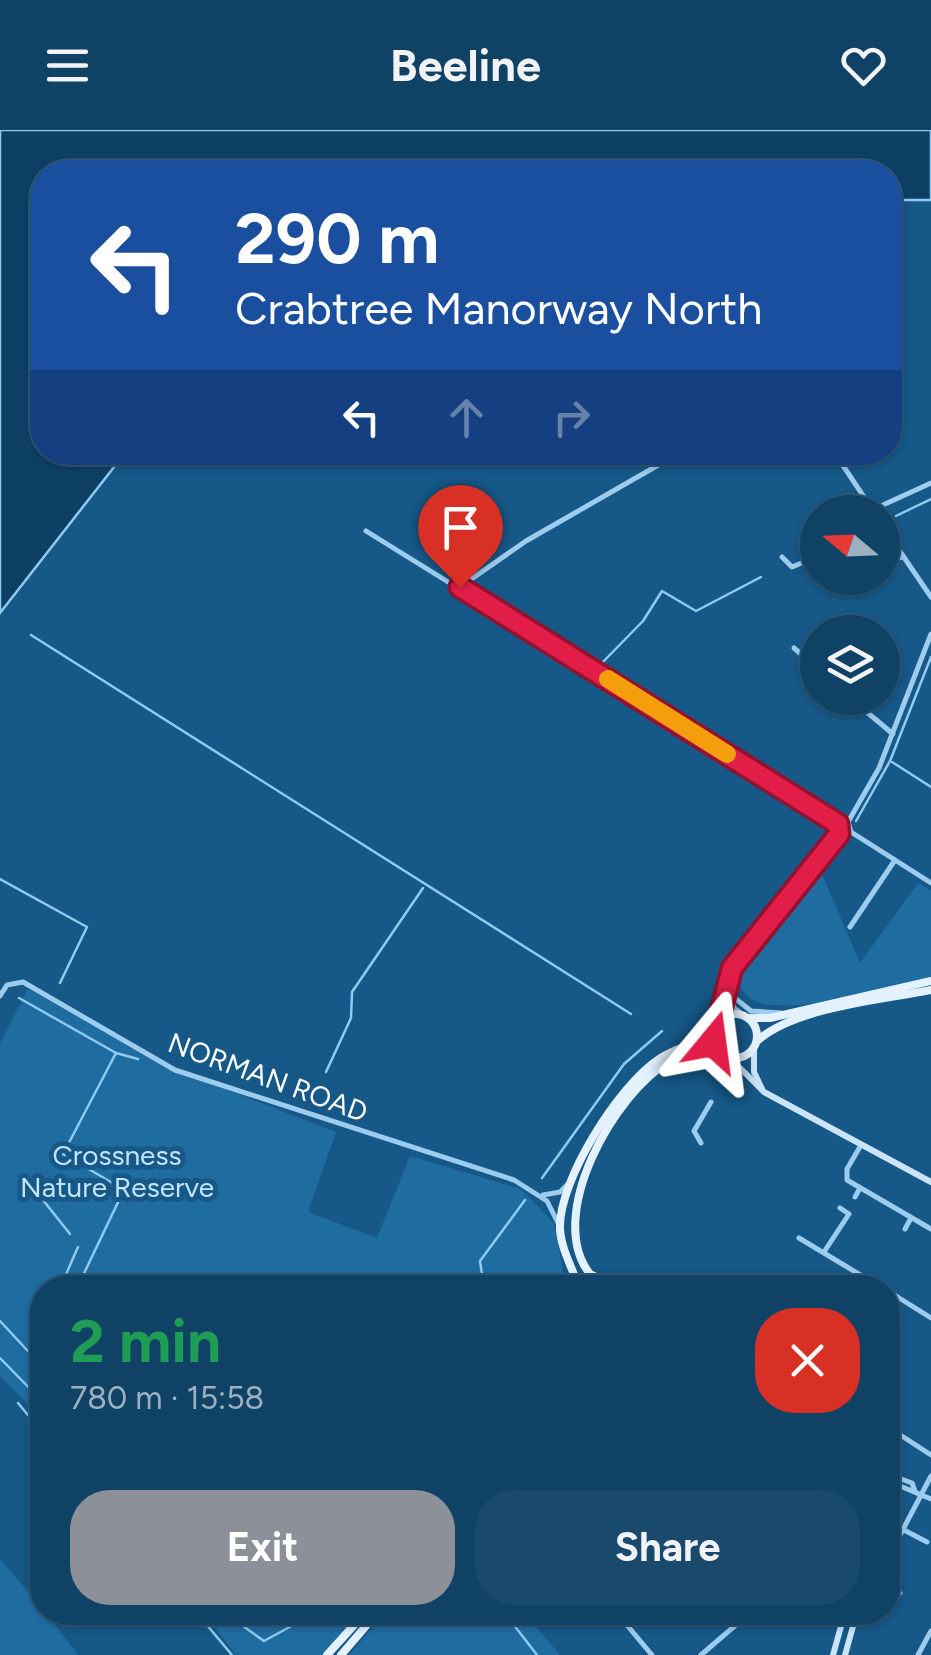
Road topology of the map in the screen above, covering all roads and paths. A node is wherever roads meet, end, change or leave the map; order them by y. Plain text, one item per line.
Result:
1 (659, 465) edge
2 (843, 465) edge
3 (931, 483) edge
4 (862, 495) edge
5 (900, 498) edge
6 (366, 531) dead end
7 (900, 550) edge
8 (904, 556) junction
9 (782, 557) dead end
10 (900, 557) edge
11 (800, 564) edge
12 (460, 587) junction
13 (931, 597) edge
14 (931, 634) edge
15 (794, 648) dead end
16 (800, 653) edge
17 (870, 715) edge
18 (892, 734) junction
19 (848, 822) junction
20 (838, 824) junction
21 (850, 832) junction
22 (839, 834) junction
23 (895, 860) junction
24 (931, 882) edge
25 (850, 927) dead end
26 (931, 981) edge
27 (931, 990) edge
28 (729, 991) junction
29 (0, 996) edge
30 (786, 1013) junction
31 (746, 1016) junction
32 (715, 1027) junction
33 (755, 1044) junction
34 (726, 1056) junction
35 (764, 1092) junction
36 (710, 1102) dead end
37 (701, 1144) dead end
38 (862, 1144) junction
39 (572, 1182) junction
40 (931, 1182) edge
41 (860, 1188) junction
42 (536, 1192) junction
43 (855, 1197) dead end
44 (840, 1208) dead end
45 (911, 1218) junction
46 (560, 1228) junction
47 (904, 1229) dead end
48 (931, 1229) edge
49 (799, 1238) dead end
50 (824, 1252) junction
51 (577, 1275) edge
52 (595, 1275) edge
53 (862, 1275) edge
54 (900, 1298) edge
55 (931, 1318) edge
56 (900, 1435) edge
57 (931, 1455) edge
58 (931, 1476) edge
59 (900, 1480) edge
60 (918, 1492) junction
61 (931, 1501) edge
62 (902, 1529) junction
63 (900, 1533) edge
64 (927, 1542) dead end
65 (354, 1625) edge
66 (367, 1625) edge
67 (627, 1625) edge
68 (737, 1625) edge
69 (842, 1625) edge
70 (853, 1625) edge
71 (931, 1631) edge
72 (327, 1655) edge
73 (341, 1655) edge
74 (652, 1655) edge
75 (701, 1655) edge
76 (834, 1655) edge
77 (845, 1655) edge
78 (918, 1655) edge

1 - 12 street
2 - 4 street
3 - 5 street
6 - 12 street
7 - 8 street
8 - 10 street
8 - 13 street
9 - 11 street
12 - 20 street
14 - 18 street
15 - 16 street
17 - 18 street
18 - 19 street
19 - 20 street
19 - 21 street
20 - 22 street
21 - 22 street
21 - 23 street
22 - 28 street
23 - 24 street
23 - 25 street
26 - 30 main road
27 - 33 main road
28 - 30 street
28 - 31 street
28 - 32 street
29 - 42 street, NORMAN ROAD
30 - 31 main road
31 - 32 main road
31 - 33 main road
32 - 34 main road
32 - 39 main road
33 - 34 main road
33 - 35 main road
34 - 35 main road
34 - 52 main road
35 - 38 main road
36 - 37 street
38 - 40 main road
38 - 41 street
39 - 42 street
39 - 46 main road
41 - 43 street
41 - 45 street
42 - 46 street
44 - 50 street
45 - 47 street
45 - 48 street
46 - 51 main road
49 - 50 street
50 - 53 street
54 - 55 street
56 - 57 street
58 - 60 street
59 - 60 street
60 - 61 street
60 - 62 street
62 - 63 street
62 - 64 street
65 - 72 main road
66 - 73 main road
67 - 74 street
68 - 75 street
69 - 76 main road
70 - 77 main road
71 - 78 street

